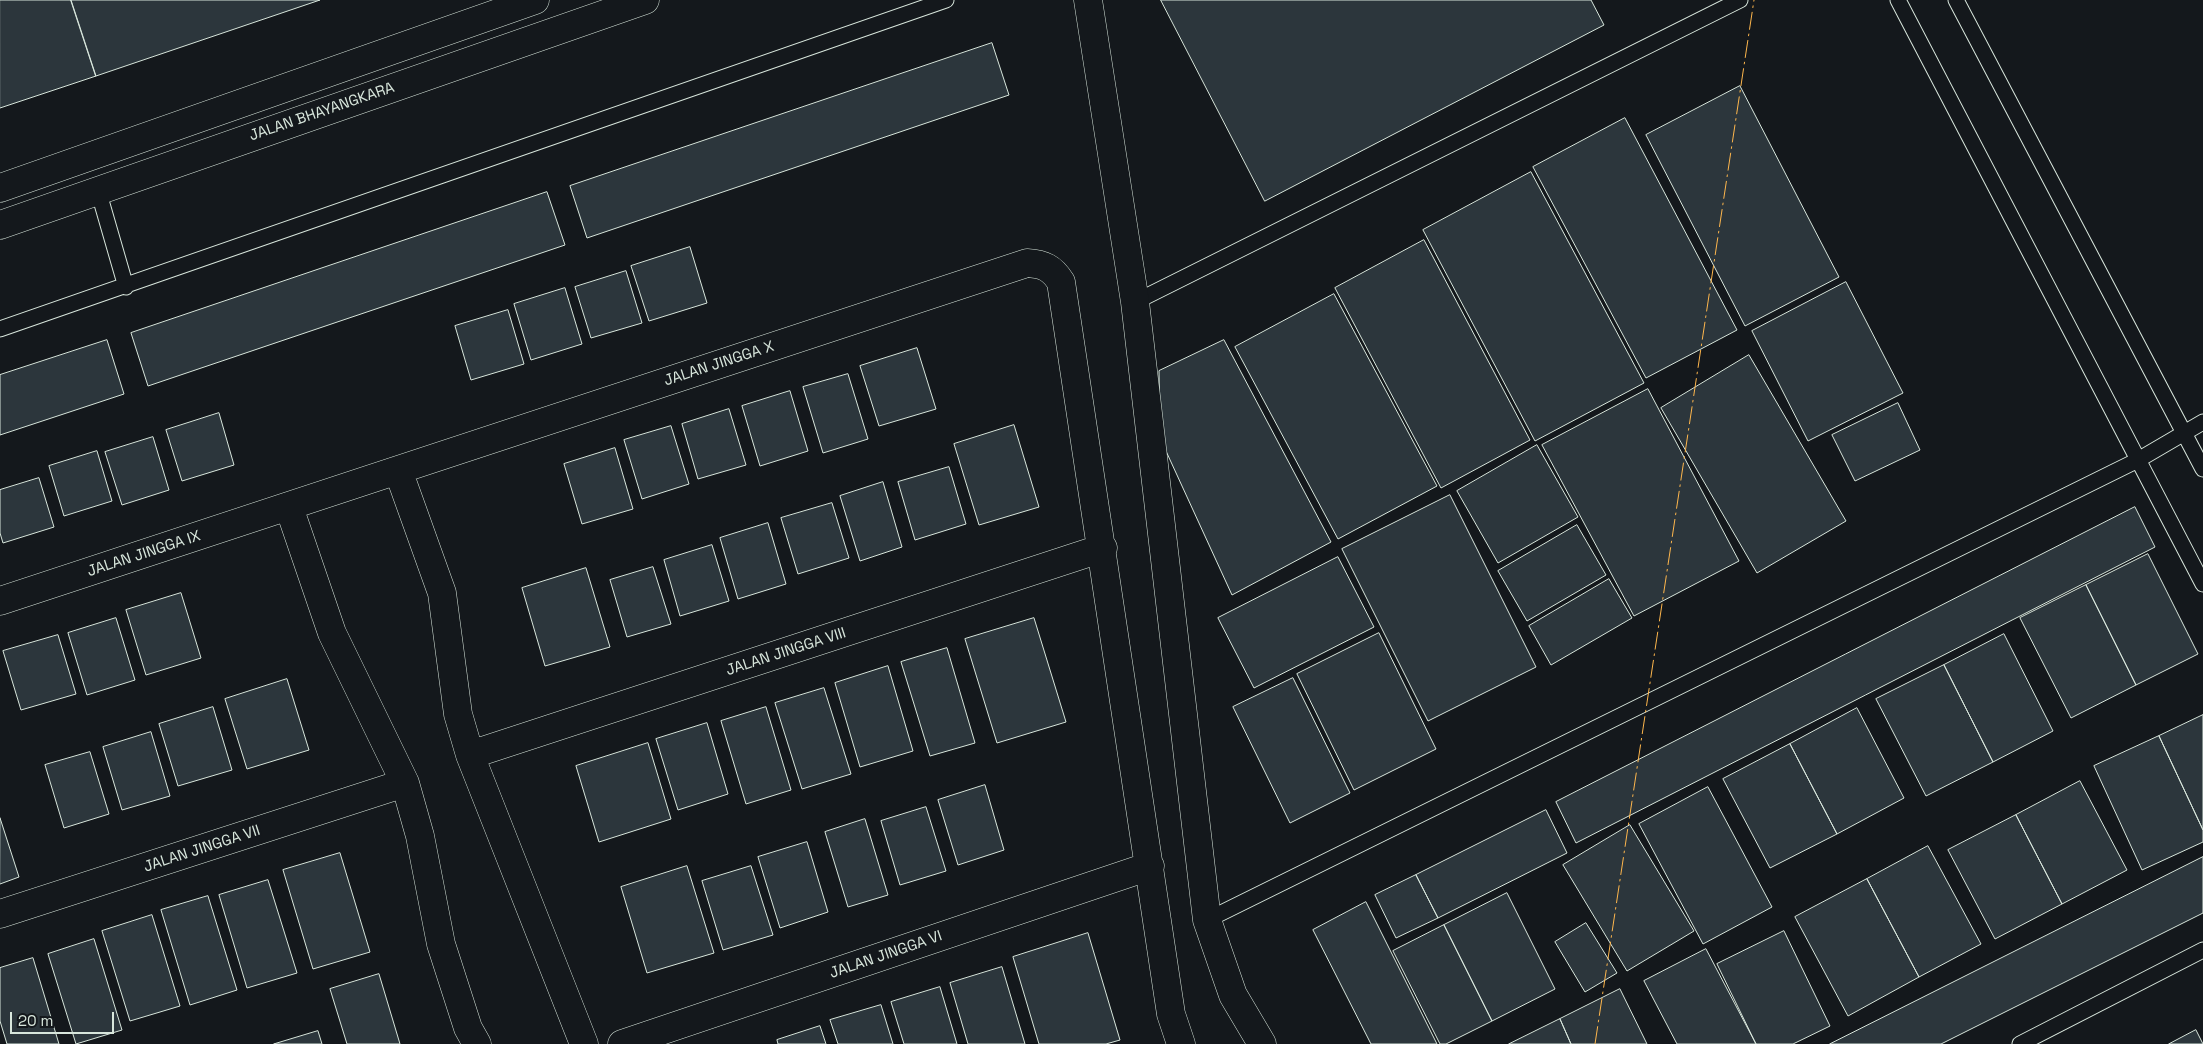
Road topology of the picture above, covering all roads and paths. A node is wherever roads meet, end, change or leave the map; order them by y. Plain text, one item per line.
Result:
1 (534, 0) edge
2 (645, 0) edge
3 (946, 0) edge
4 (1088, 0) edge
5 (1740, 0) edge
6 (1898, 0) edge
7 (1956, 0) edge
8 (0, 188) edge
9 (98, 190) junction
10 (0, 226) edge
11 (126, 287) junction
12 (1135, 302) junction
13 (0, 329) edge
14 (2203, 422) edge
15 (2183, 433) junction
16 (2138, 460) junction
17 (2203, 469) edge
18 (398, 470) junction
19 (289, 506) junction
20 (1103, 548) junction
21 (2203, 584) edge
22 (0, 601) edge
23 (470, 755) junction
24 (405, 783) junction
25 (1150, 866) junction
26 (0, 914) edge
27 (1207, 920) junction
28 (2203, 950) edge
29 (477, 1044) edge
30 (584, 1044) edge
31 (622, 1044) edge
32 (1181, 1044) edge
33 (1262, 1044) edge
34 (2020, 1044) edge

1 - 8 street
2 - 9 street, JALAN BHAYANGKARA
3 - 11 lane
4 - 12 street
5 - 12 lane
6 - 16 lane
7 - 15 lane
9 - 10 street, JALAN BHAYANGKARA
9 - 11 lane
11 - 13 lane
12 - 27 street
14 - 15 lane
15 - 16 lane
15 - 17 lane
16 - 21 lane
16 - 27 lane
18 - 19 street, JALAN JINGGA X
18 - 20 street, JALAN JINGGA X
18 - 23 street
19 - 22 street, JALAN JINGGA IX
19 - 24 street
20 - 23 street, JALAN JINGGA VIII
20 - 25 street
23 - 30 street
24 - 26 street, JALAN JINGGA VII
24 - 29 street
25 - 31 street, JALAN JINGGA VI
25 - 32 street
27 - 33 street
28 - 34 lane

